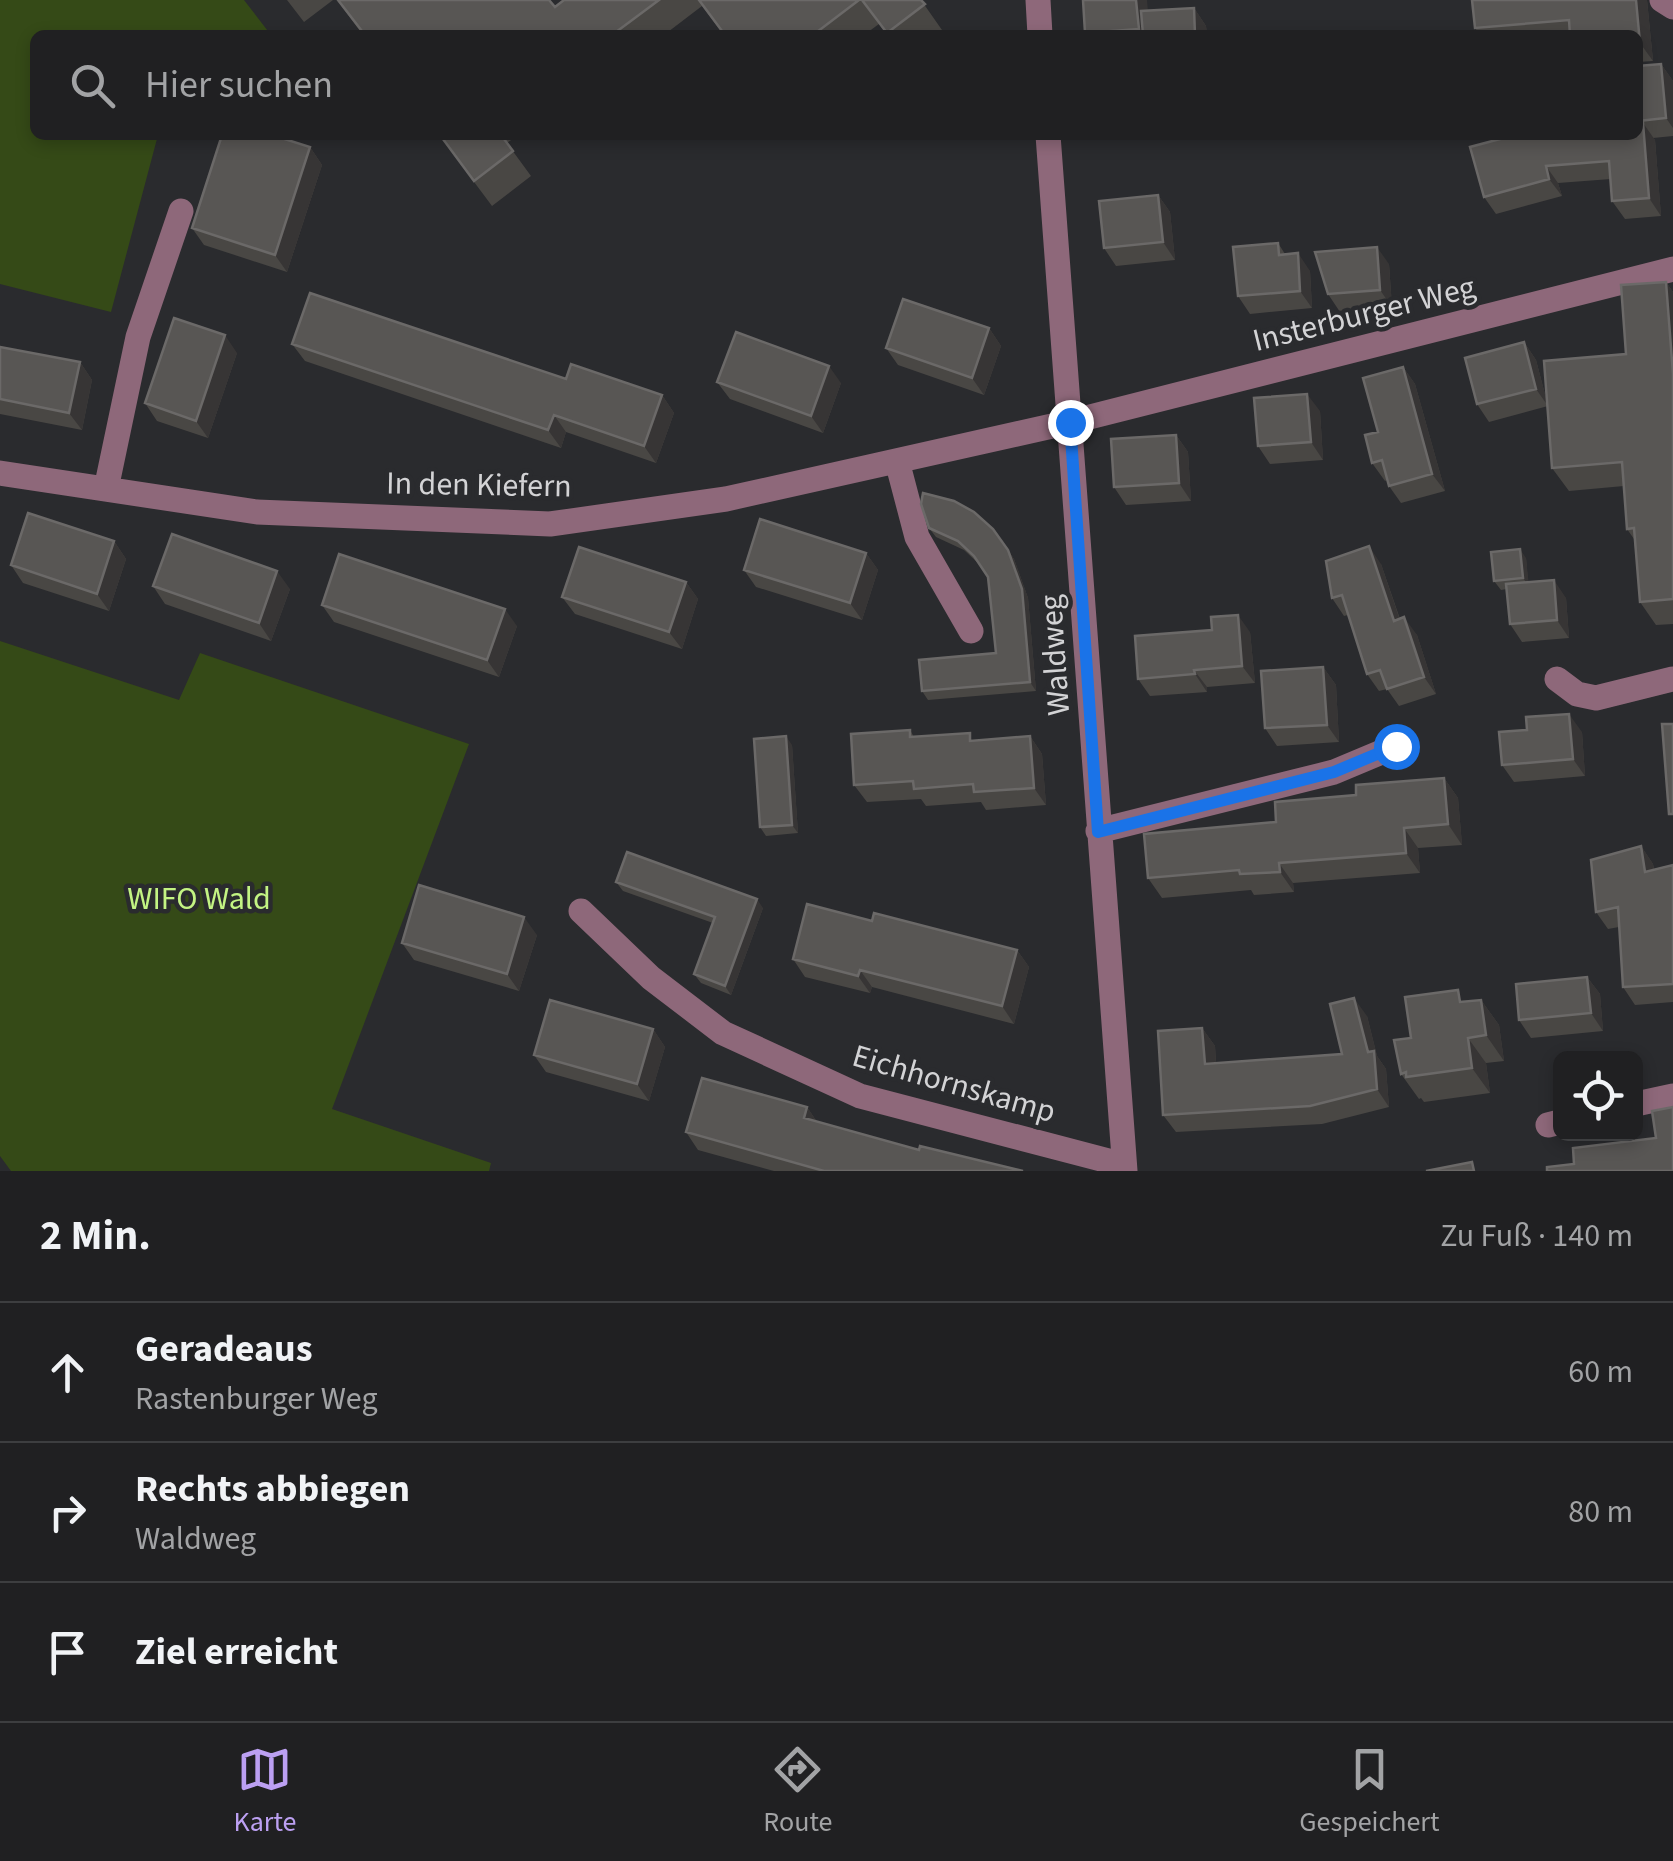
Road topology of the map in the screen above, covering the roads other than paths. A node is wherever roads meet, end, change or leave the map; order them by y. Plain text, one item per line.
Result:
1 (1038, 0) edge
2 (1662, 0) edge
3 (1673, 7) edge
4 (1040, 30) edge
5 (1048, 140) edge
6 (180, 211) dead end
7 (1673, 269) edge
8 (1070, 422) junction
9 (897, 461) junction
10 (0, 472) edge
11 (106, 489) junction
12 (971, 632) dead end
13 (1557, 679) dead end
14 (1673, 679) edge
15 (1396, 746) dead end
16 (1098, 832) junction
17 (581, 911) dead end
18 (1673, 1096) edge
19 (1643, 1102) edge
20 (1124, 1168) edge

1 - 4 street
2 - 3 street
5 - 8 street, Waldweg
6 - 11 street
7 - 8 street, Insterburger Weg
8 - 9 street, In den Kiefern
8 - 16 street, Waldweg
9 - 11 street, In den Kiefern
9 - 12 street
10 - 11 street, In den Kiefern
13 - 14 street
15 - 16 street
16 - 20 street, Waldweg
17 - 20 street, Eichhornskamp
18 - 19 street

